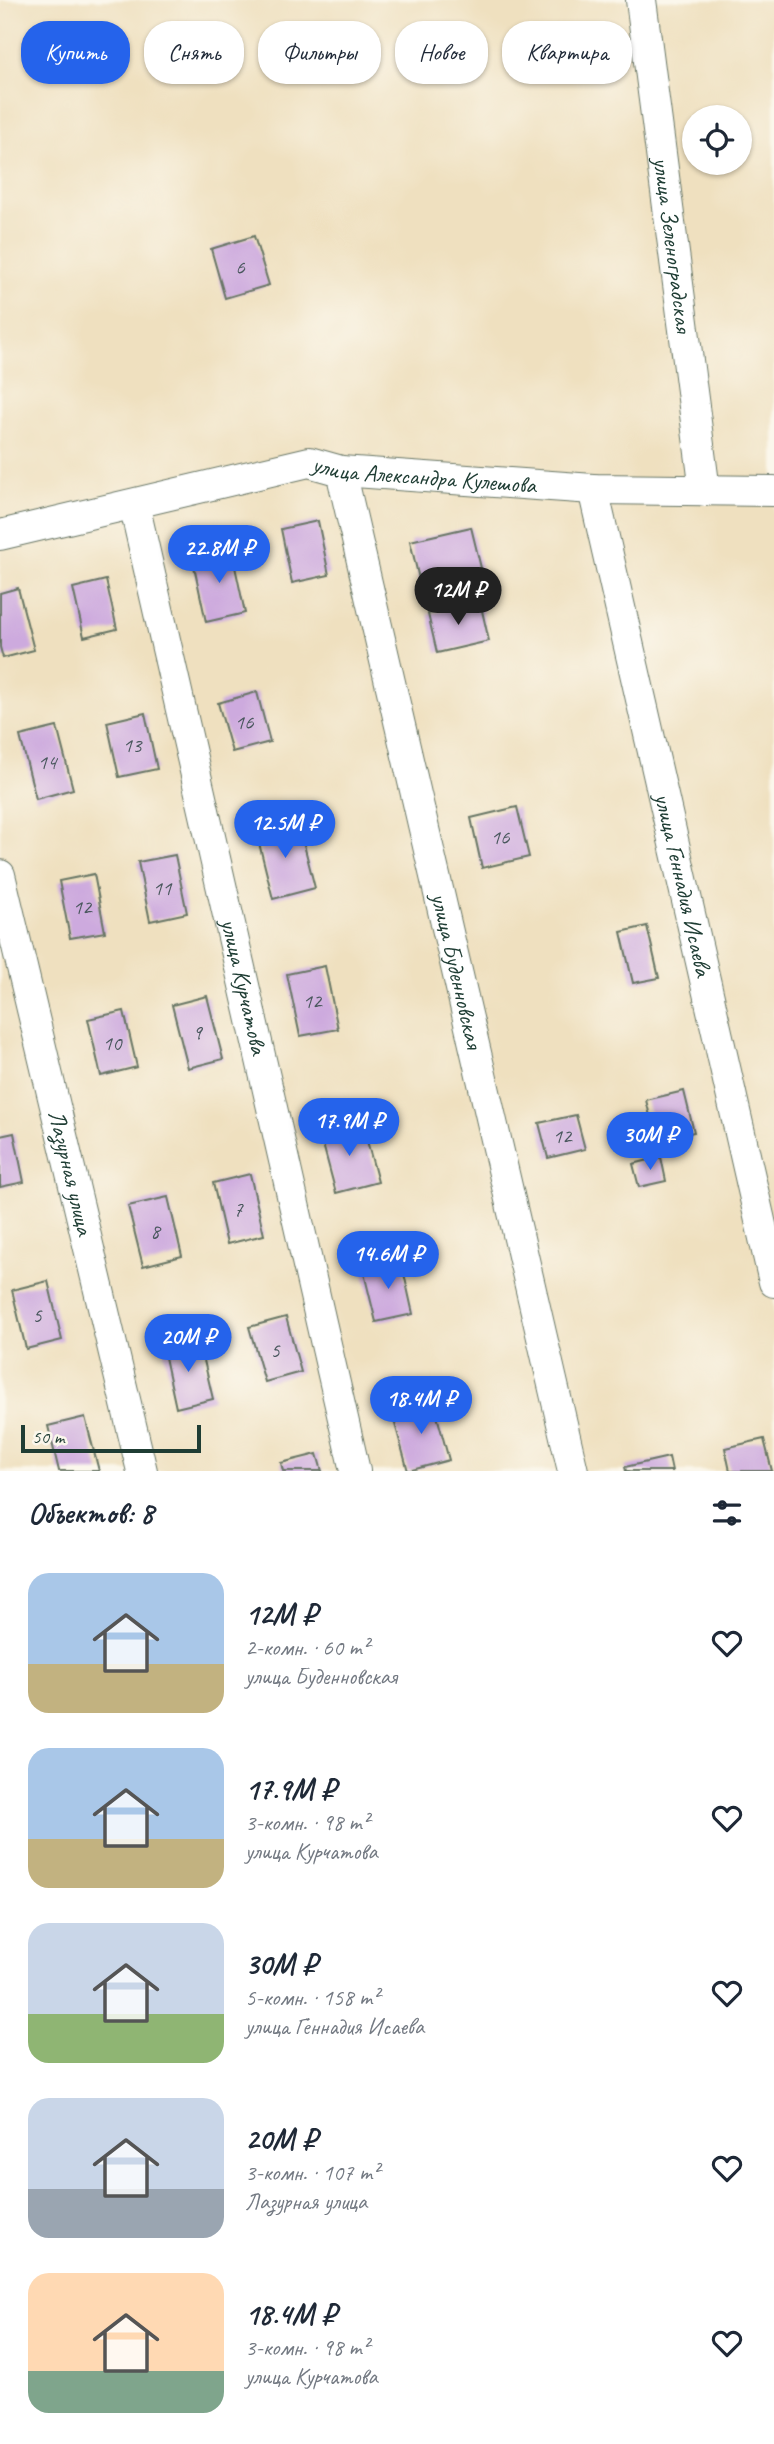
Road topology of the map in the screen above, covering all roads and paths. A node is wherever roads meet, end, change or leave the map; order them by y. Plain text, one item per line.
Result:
1 (642, 0) edge
2 (341, 471) junction
3 (593, 489) junction
4 (705, 491) junction
5 (774, 491) edge
6 (134, 504) junction
7 (0, 535) edge
8 (0, 875) edge
9 (774, 1282) edge
10 (142, 1471) edge
11 (355, 1471) edge
12 (573, 1471) edge

1 - 4 street, улица Зеленоградская
2 - 3 street, улица Александра Кулешова
2 - 6 street, улица Александра Кулешова
2 - 12 street, улица Буденновская
3 - 4 street, улица Александра Кулешова
3 - 9 street, улица Геннадия Исаева
4 - 5 street, улица Александра Кулешова
6 - 7 street, улица Александра Кулешова
6 - 11 street, улица Курчатова
8 - 10 street, Лазурная улица

